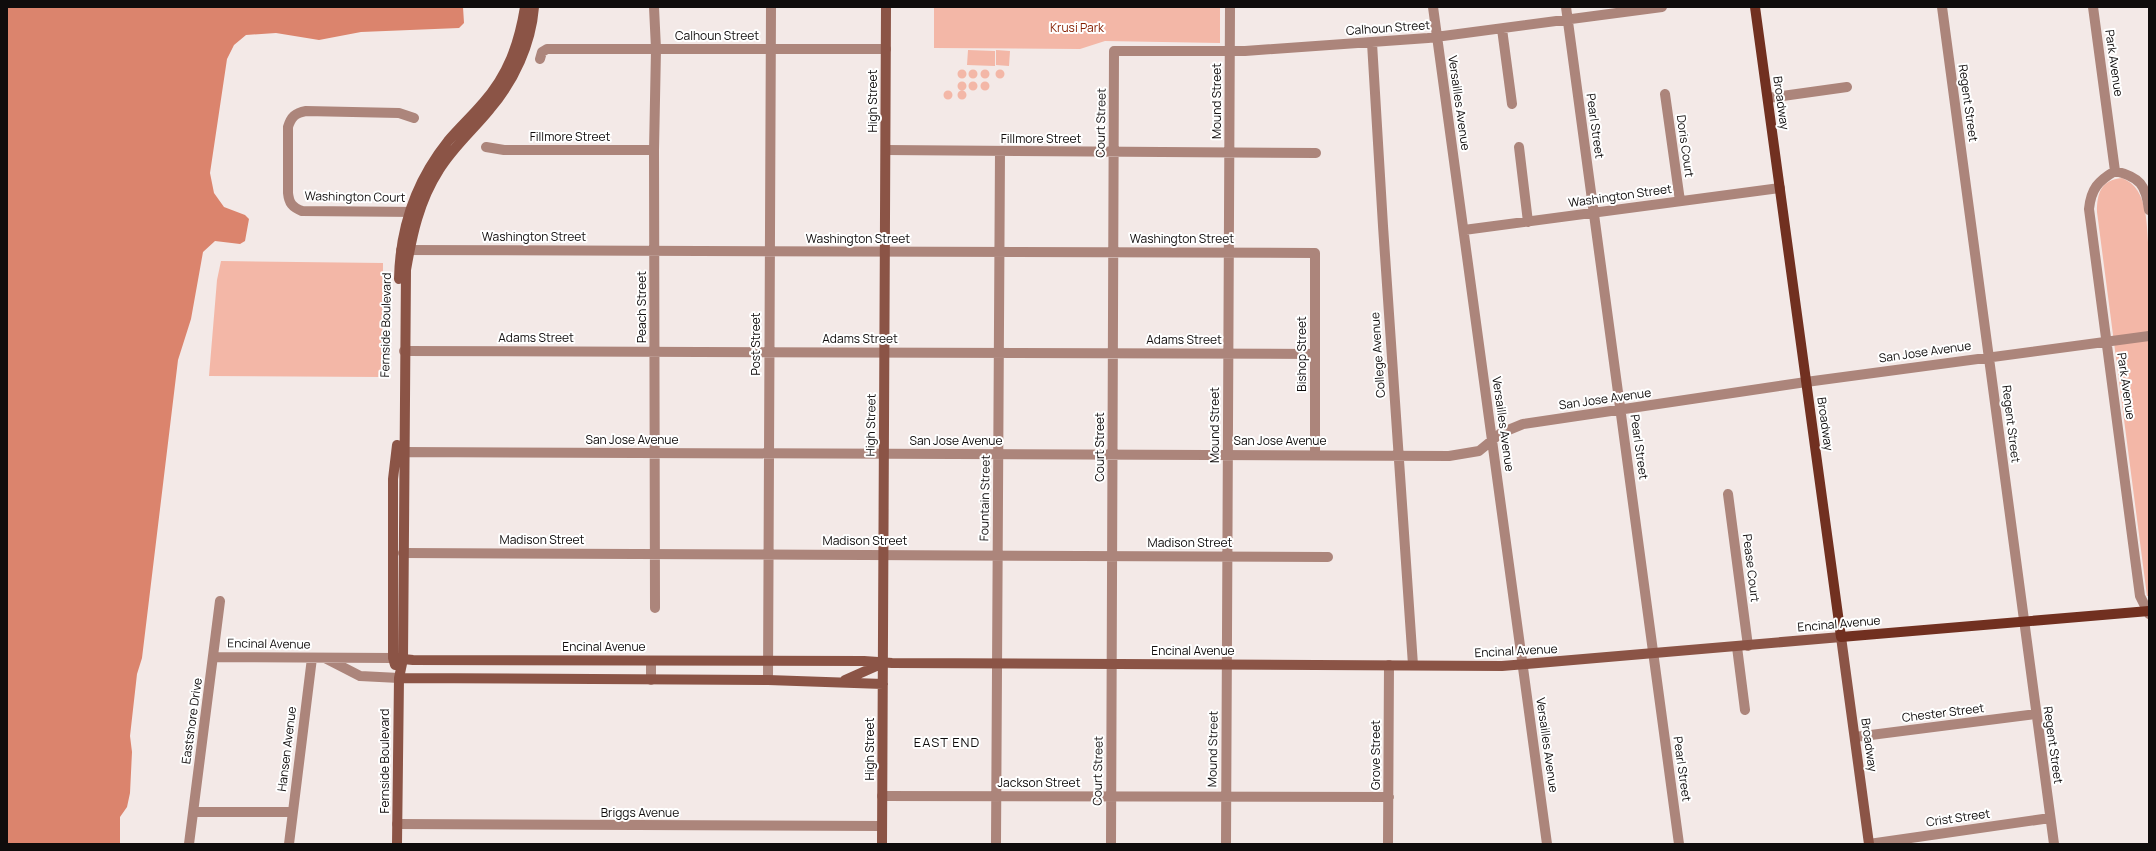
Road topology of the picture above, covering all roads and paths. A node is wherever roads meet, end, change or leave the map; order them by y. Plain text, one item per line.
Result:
1 (525, 7) edge
2 (534, 7) edge
3 (654, 7) edge
4 (771, 7) edge
5 (886, 7) edge
6 (1230, 7) edge
7 (1433, 7) edge
8 (1566, 7) edge
9 (1662, 7) edge
10 (1755, 7) edge
11 (1942, 7) edge
12 (2093, 7) edge
13 (1568, 20) junction
14 (1502, 29) junction
15 (1437, 37) junction
16 (1372, 43) junction
17 (656, 49) junction
18 (886, 49) junction
19 (771, 50) junction
20 (1114, 51) joint
21 (1230, 51) junction
22 (540, 59) dead end
23 (1847, 87) dead end
24 (1665, 94) dead end
25 (1768, 98) junction
26 (1512, 104) dead end
27 (414, 118) dead end
28 (486, 147) dead end
29 (1519, 147) dead end
30 (654, 150) junction
31 (886, 150) junction
32 (1000, 151) junction
33 (1113, 152) junction
34 (1229, 152) junction
35 (1316, 153) dead end
36 (2115, 171) junction
37 (1780, 188) junction
38 (1680, 201) junction
39 (2149, 210) edge
40 (414, 211) junction
41 (1594, 213) junction
42 (1528, 222) junction
43 (1464, 230) junction
44 (405, 250) junction
45 (655, 251) junction
46 (885, 251) junction
47 (770, 252) junction
48 (1000, 252) junction
49 (1114, 252) junction
50 (1229, 252) junction
51 (1315, 253) joint
52 (2149, 336) edge
53 (2106, 341) junction
54 (404, 351) junction
55 (654, 352) junction
56 (769, 352) junction
57 (885, 352) junction
58 (999, 352) junction
59 (1114, 353) junction
60 (1228, 354) junction
61 (1315, 354) junction
62 (1989, 356) junction
63 (1806, 382) junction
64 (1621, 410) junction
65 (1493, 441) junction
66 (400, 453) junction
67 (654, 453) junction
68 (769, 453) junction
69 (883, 454) junction
70 (999, 454) junction
71 (1113, 454) junction
72 (1228, 454) junction
73 (1315, 455) junction
74 (1399, 455) junction
75 (1728, 494) dead end
76 (393, 498) junction
77 (403, 536) junction
78 (403, 553) junction
79 (654, 553) junction
80 (883, 554) junction
81 (998, 554) junction
82 (768, 555) junction
83 (1113, 555) junction
84 (1227, 556) junction
85 (1328, 557) dead end
86 (220, 601) dead end
87 (655, 608) dead end
88 (2148, 612) edge
89 (2024, 621) junction
90 (1841, 637) junction
91 (1748, 646) junction
92 (1737, 647) junction
93 (1654, 654) junction
94 (213, 657) junction
95 (312, 658) junction
96 (325, 658) junction
97 (398, 658) junction
98 (651, 660) junction
99 (768, 660) junction
100 (883, 663) junction
101 (997, 664) junction
102 (1112, 664) junction
103 (1227, 665) junction
104 (1389, 665) junction
105 (1413, 665) junction
106 (1523, 665) junction
107 (399, 678) junction
108 (651, 680) junction
109 (768, 680) junction
110 (842, 681) junction
111 (883, 684) junction
112 (1745, 710) dead end
113 (2036, 714) junction
114 (1855, 737) junction
115 (882, 796) junction
116 (1111, 796) junction
117 (996, 797) junction
118 (1226, 797) junction
119 (1389, 798) junction
120 (193, 812) junction
121 (293, 812) junction
122 (2050, 818) junction
123 (397, 824) junction
124 (882, 826) junction
125 (188, 844) edge
126 (289, 844) edge
127 (397, 844) edge
128 (882, 844) edge
129 (996, 844) edge
130 (1111, 844) edge
131 (1226, 844) edge
132 (1388, 844) edge
133 (1547, 844) edge
134 (1679, 844) edge
135 (1869, 844) edge
136 (2054, 844) edge

1 - 40 main road, Fernside Boulevard
2 - 40 main road, Fernside Boulevard
3 - 17 street, Peach Street
4 - 19 street, Post Street
5 - 18 main road, High Street
6 - 21 street, Mound Street
7 - 15 street, Versailles Avenue
8 - 13 street, Pearl Street
9 - 13 street, Calhoun Street
10 - 25 main road, Broadway
11 - 62 street, Regent Street
12 - 36 street, Park Avenue
13 - 14 street, Calhoun Street
13 - 41 street, Pearl Street
14 - 15 street, Calhoun Street
14 - 26 street
15 - 16 street, Calhoun Street
15 - 43 street, Versailles Avenue
16 - 21 street, Calhoun Street
16 - 74 street, College Avenue
17 - 19 street, Calhoun Street
17 - 22 street, Calhoun Street
17 - 30 street, Peach Street
18 - 19 street, Calhoun Street
18 - 31 main road, High Street
19 - 47 street, Post Street
20 - 21 street, Calhoun Street
20 - 33 street, Court Street
21 - 34 street, Mound Street
23 - 25 street
24 - 38 street, Doris Court
25 - 37 main road, Broadway
27 - 40 street, Washington Court
28 - 30 street, Fillmore Street
29 - 42 street
30 - 45 street, Peach Street
31 - 32 street, Fillmore Street
31 - 46 main road, High Street
32 - 33 street, Fillmore Street
32 - 48 street, Fountain Street
33 - 34 street, Fillmore Street
33 - 49 street, Court Street
34 - 35 street, Fillmore Street
34 - 50 street, Mound Street
36 - 39 street
36 - 53 street, Park Avenue
37 - 38 street, Washington Street
37 - 63 main road, Broadway
38 - 41 street, Washington Street
40 - 44 main road, Fernside Boulevard
41 - 42 street, Washington Street
41 - 64 street, Pearl Street
42 - 43 street, Washington Street
43 - 65 street, Versailles Avenue
44 - 45 street, Washington Street
44 - 54 main road, Fernside Boulevard
44 - 66 main road, Fernside Boulevard
45 - 47 street, Washington Street
45 - 55 street, Peach Street
46 - 47 street, Washington Street
46 - 48 street, Washington Street
46 - 57 main road, High Street
47 - 56 street, Post Street
48 - 49 street, Washington Street
48 - 58 street, Fountain Street
49 - 50 street, Washington Street
49 - 59 street, Court Street
50 - 51 street, Washington Street
50 - 60 street, Mound Street
51 - 61 street, Bishop Street
52 - 53 street, San Jose Avenue
53 - 62 street, San Jose Avenue
53 - 88 street, Park Avenue
54 - 55 street, Adams Street
54 - 66 main road, Fernside Boulevard
55 - 56 street, Adams Street
55 - 67 street, Peach Street
56 - 57 street, Adams Street
56 - 68 street, Post Street
57 - 58 street, Adams Street
57 - 69 main road, High Street
58 - 59 street, Adams Street
58 - 70 street, Fountain Street
59 - 60 street, Adams Street
59 - 71 street, Court Street
60 - 61 street, Adams Street
60 - 72 street, Mound Street
61 - 73 street, Bishop Street
62 - 63 street, San Jose Avenue
62 - 89 street, Regent Street
63 - 64 street, San Jose Avenue
63 - 90 main road, Broadway
64 - 65 street, San Jose Avenue
64 - 93 street, Pearl Street
65 - 74 street, San Jose Avenue
65 - 106 street, Versailles Avenue
66 - 67 street, San Jose Avenue
66 - 76 main road, Fernside Boulevard
66 - 77 main road, Fernside Boulevard
67 - 68 street, San Jose Avenue
67 - 79 street, Peach Street
68 - 69 street, San Jose Avenue
68 - 82 street, Post Street
69 - 70 street, San Jose Avenue
69 - 80 main road, High Street
70 - 71 street, San Jose Avenue
70 - 81 street, Fountain Street
71 - 72 street, San Jose Avenue
71 - 83 street, Court Street
72 - 73 street, San Jose Avenue
72 - 84 street, Mound Street
73 - 74 street, San Jose Avenue
74 - 105 street, College Avenue
75 - 91 street, Pease Court
76 - 77 main road
76 - 97 main road, Fernside Boulevard
77 - 78 main road, Fernside Boulevard
78 - 79 street, Madison Street
78 - 97 main road, Fernside Boulevard
79 - 82 street, Madison Street
79 - 87 street, Peach Street
80 - 81 street, Madison Street
80 - 82 street, Madison Street
80 - 100 main road, High Street
81 - 83 street, Madison Street
81 - 101 street, Fountain Street
82 - 99 street, Post Street
83 - 84 street, Madison Street
83 - 102 street, Court Street
84 - 85 street, Madison Street
84 - 103 street, Mound Street
86 - 94 street, Eastshore Drive
88 - 89 main road, Encinal Avenue
89 - 90 main road, Encinal Avenue
89 - 113 street, Regent Street
90 - 91 main road, Encinal Avenue
90 - 114 main road, Broadway
91 - 92 main road, Encinal Avenue
92 - 93 main road, Encinal Avenue
92 - 112 street
93 - 106 main road, Encinal Avenue
93 - 134 street, Pearl Street
94 - 95 street, Encinal Avenue
94 - 120 street, Eastshore Drive
95 - 96 street, Encinal Avenue
95 - 121 street, Hansen Avenue
96 - 97 street, Encinal Avenue
96 - 107 street, Encinal Avenue
97 - 98 main road, Encinal Avenue
97 - 107 main road, Fernside Boulevard
98 - 99 main road, Encinal Avenue
98 - 108 street
99 - 100 main road, Encinal Avenue
99 - 109 street, Post Street
100 - 101 main road, Encinal Avenue
100 - 110 main road, Encinal Avenue
100 - 111 main road, High Street
101 - 102 main road, Encinal Avenue
101 - 117 street, Fountain Street
102 - 103 main road, Encinal Avenue
102 - 116 street, Court Street
103 - 104 main road, Encinal Avenue
103 - 118 street, Mound Street
104 - 105 main road, Encinal Avenue
104 - 119 street, Grove Street
105 - 106 main road, Encinal Avenue
106 - 133 street, Versailles Avenue
107 - 108 main road, Encinal Avenue
107 - 123 main road, Fernside Boulevard
108 - 109 main road, Encinal Avenue
109 - 110 main road, Encinal Avenue
110 - 111 main road, Encinal Avenue
111 - 115 main road, High Street
113 - 114 street, Chester Street
113 - 122 street, Regent Street
114 - 135 main road, Broadway
115 - 117 street, Jackson Street
115 - 124 main road, High Street
116 - 117 street, Jackson Street
116 - 118 street, Jackson Street
116 - 130 street, Court Street
117 - 129 street, Fountain Street
118 - 119 street, Jackson Street
118 - 131 street, Mound Street
119 - 132 street, Grove Street
120 - 121 street
120 - 125 street, Eastshore Drive
121 - 126 street, Hansen Avenue
122 - 135 street, Crist Street
122 - 136 street, Regent Street
123 - 124 street, Briggs Avenue
123 - 127 main road, Fernside Boulevard
124 - 128 main road, High Street

